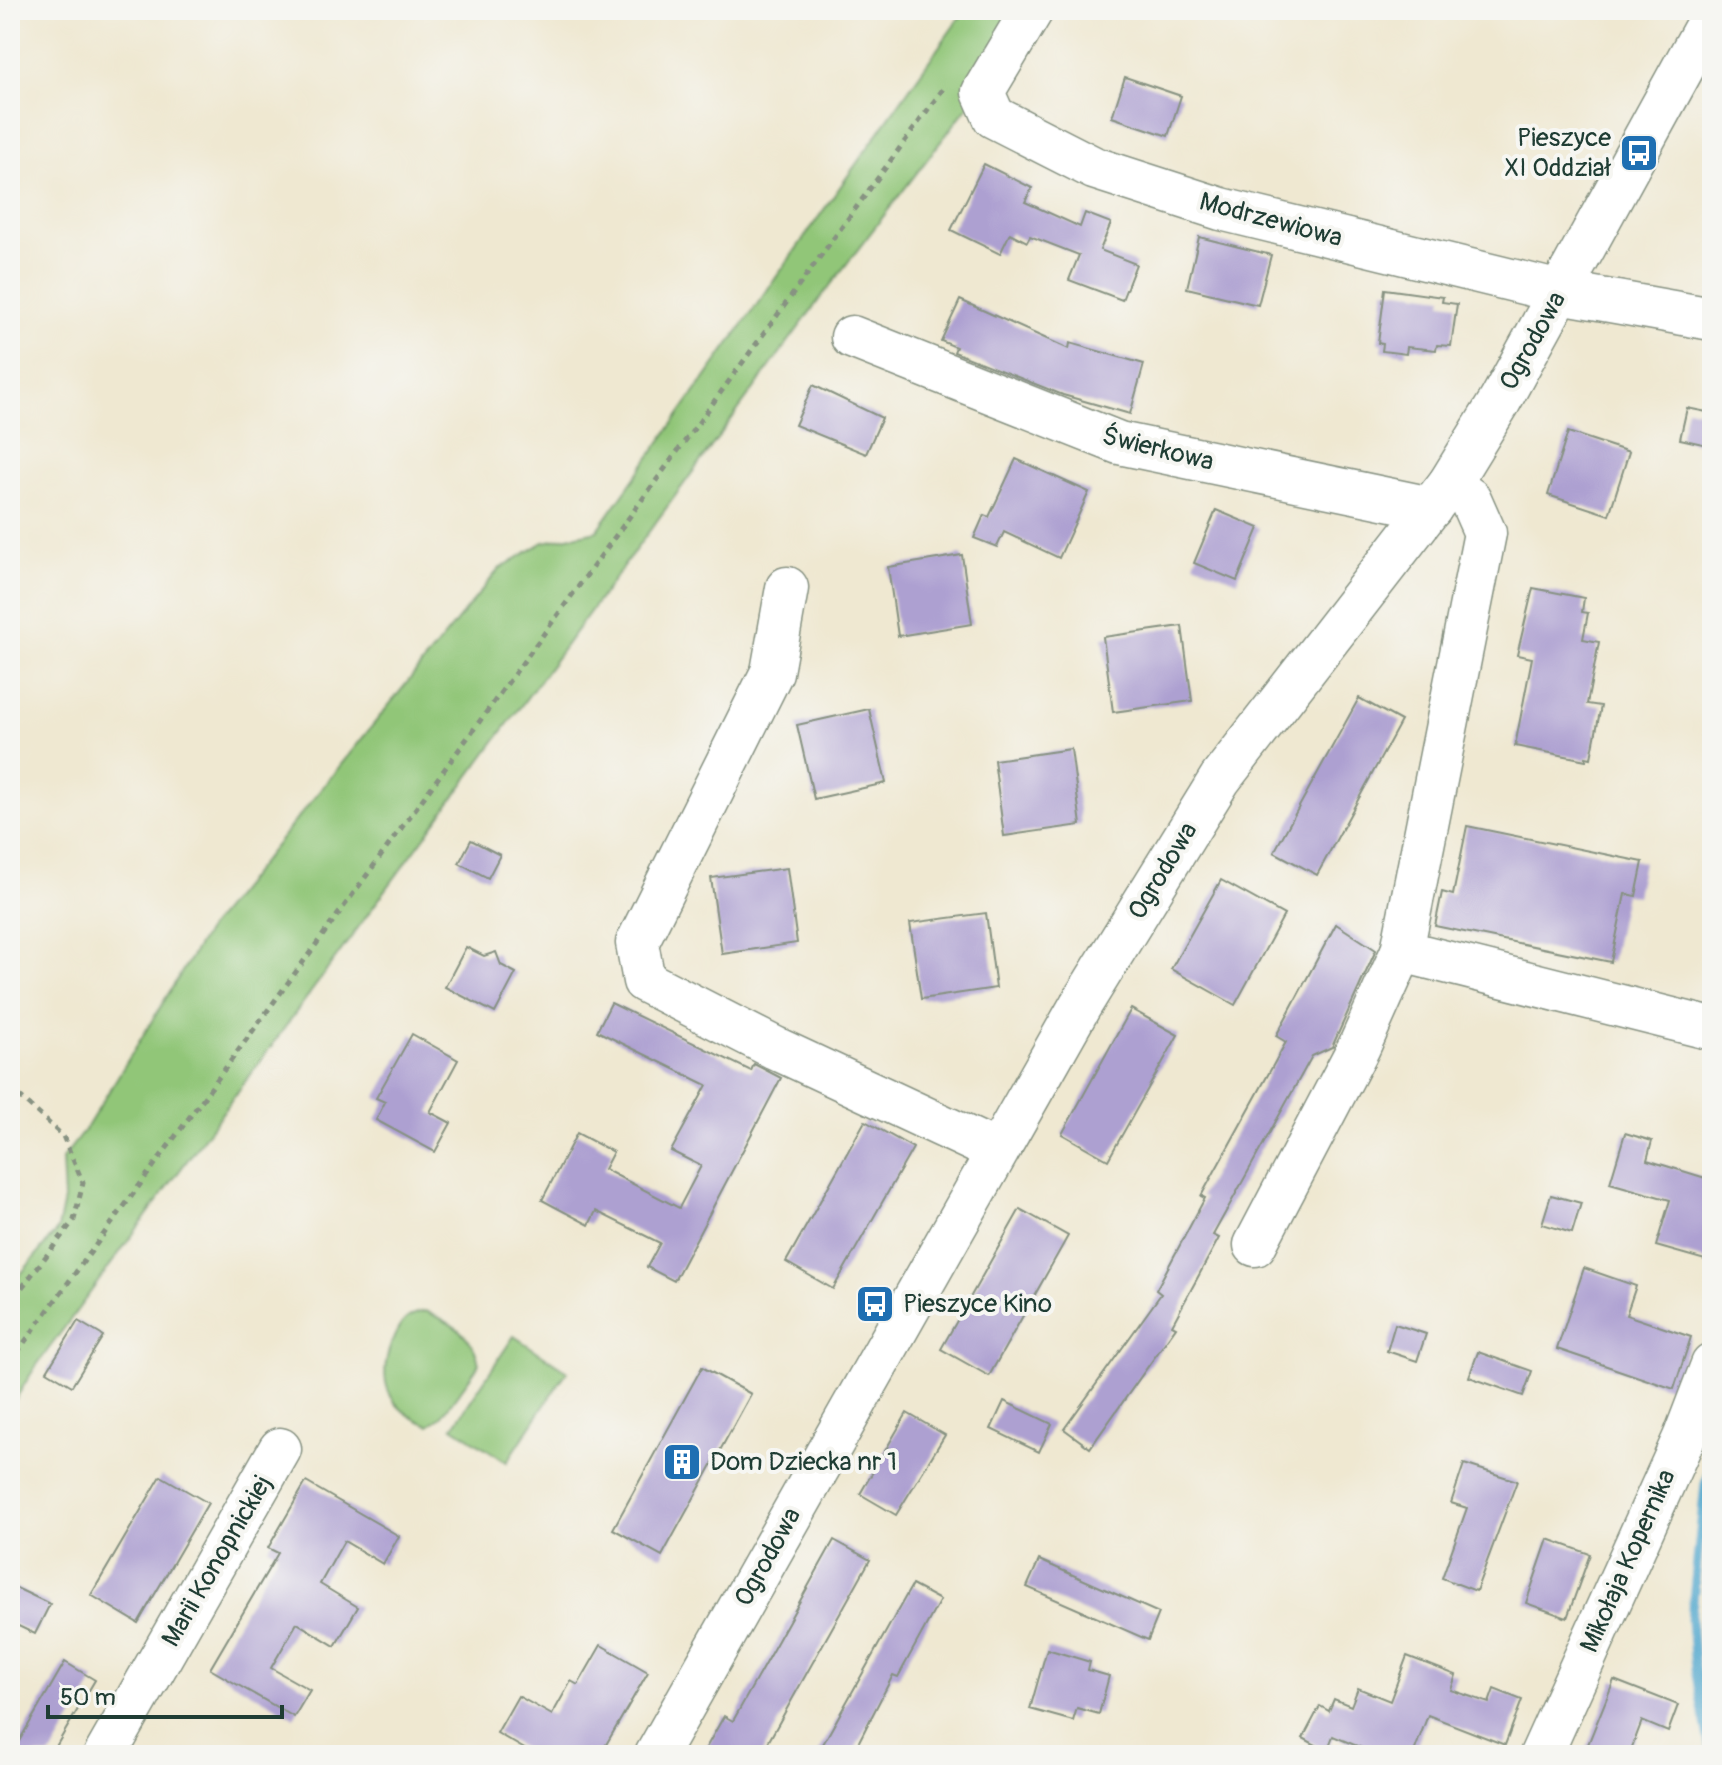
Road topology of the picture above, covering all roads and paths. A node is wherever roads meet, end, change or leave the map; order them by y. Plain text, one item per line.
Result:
1 (1032, 10) edge
2 (1712, 15) edge
3 (954, 74) dead end
4 (1560, 292) junction
5 (1712, 319) edge
6 (852, 337) dead end
7 (1440, 496) junction
8 (787, 588) dead end
9 (1402, 951) junction
10 (1712, 1029) edge
11 (10, 1088) edge
12 (996, 1151) junction
13 (1255, 1245) dead end
14 (10, 1303) edge
15 (10, 1362) edge
16 (1712, 1365) edge
17 (280, 1449) dead end
18 (105, 1755) edge
19 (656, 1755) edge
20 (1541, 1755) edge

1 - 4 street, Modrzewiowa
2 - 4 street, Ogrodowa
3 - 15 path
4 - 5 street, Modrzewiowa
4 - 7 street, Ogrodowa
6 - 7 street, Świerkowa
7 - 9 street
7 - 12 street, Ogrodowa
8 - 12 street
9 - 10 street
9 - 13 street
11 - 14 path
12 - 19 street, Ogrodowa
16 - 20 street, Mikołaja Kopernika
17 - 18 street, Marii Konopnickiej

